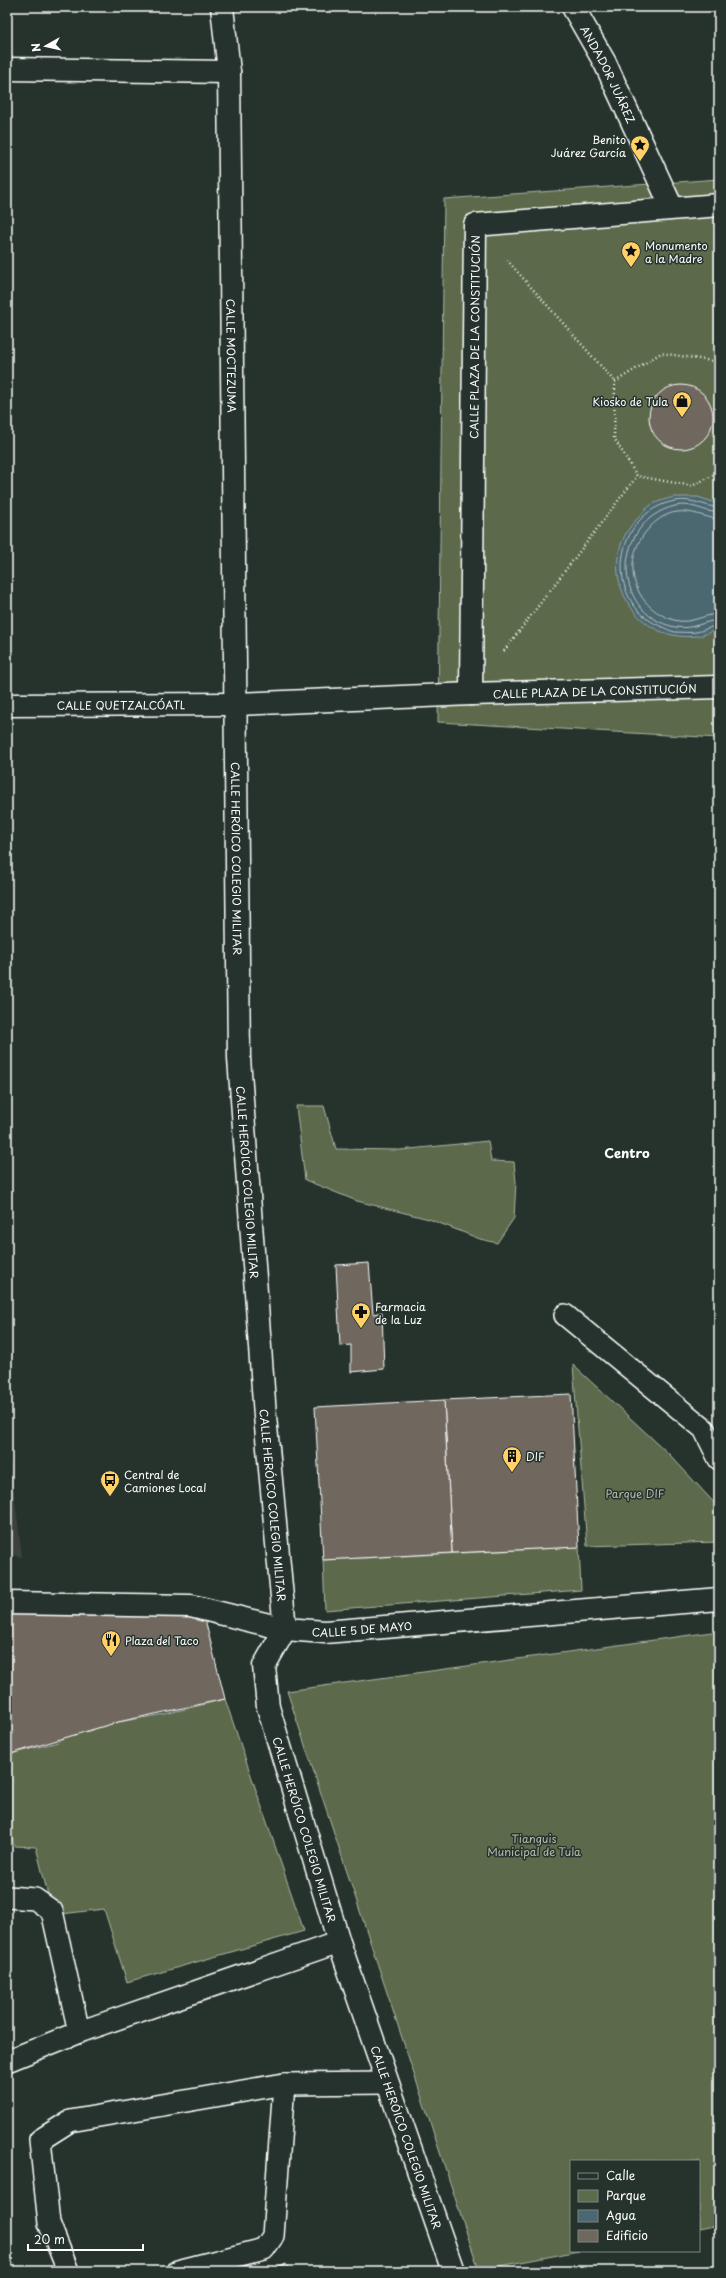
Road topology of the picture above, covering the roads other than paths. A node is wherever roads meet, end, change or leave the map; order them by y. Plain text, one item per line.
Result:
1 (222, 7) edge
2 (573, 7) edge
3 (7, 69) edge
4 (229, 72) junction
5 (719, 205) edge
6 (672, 208) junction
7 (719, 687) edge
8 (471, 694) junction
9 (7, 704) edge
10 (236, 704) junction
11 (565, 1315) dead end
12 (719, 1459) edge
13 (719, 1599) edge
14 (7, 1603) edge
15 (285, 1629) junction
16 (7, 1897) edge
17 (339, 1942) junction
18 (79, 2032) junction
19 (7, 2061) edge
20 (387, 2083) junction
21 (284, 2084) junction
22 (439, 2234) junction
23 (68, 2271) edge
24 (178, 2271) edge
25 (436, 2271) edge
26 (453, 2271) edge

1 - 4 street, CALLE MOCTEZUMA
2 - 6 street, ANDADOR JUÁREZ
3 - 4 street
4 - 10 street, CALLE MOCTEZUMA
5 - 6 street, CALLE PLAZA DE LA CONSTITUCIÓN
6 - 8 street, CALLE PLAZA DE LA CONSTITUCIÓN
7 - 8 street, CALLE PLAZA DE LA CONSTITUCIÓN
8 - 10 street, CALLE PLAZA DE LA CONSTITUCIÓN
9 - 10 street, CALLE QUETZALCÓATL
10 - 15 street, CALLE HERÓICO COLEGIO MILITAR
11 - 12 lane
13 - 15 street, CALLE 5 DE MAYO
14 - 15 street, CALLE 5 DE MAYO
15 - 17 street, CALLE HERÓICO COLEGIO MILITAR
16 - 18 lane
17 - 18 lane
17 - 20 street, CALLE HERÓICO COLEGIO MILITAR
18 - 19 lane
20 - 21 lane
20 - 22 street, CALLE HERÓICO COLEGIO MILITAR
21 - 23 lane
21 - 24 lane
22 - 25 street
22 - 26 street, CALLE HERÓICO COLEGIO MILITAR

